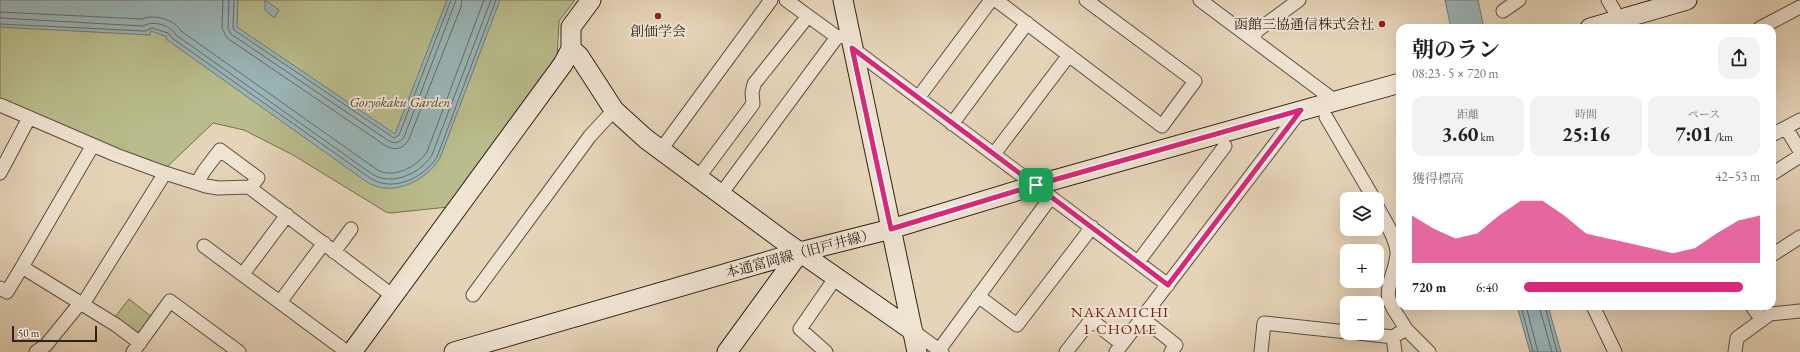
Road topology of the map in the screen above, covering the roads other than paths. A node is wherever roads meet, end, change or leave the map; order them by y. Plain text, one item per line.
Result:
1 (591, 0) edge
2 (771, 0) edge
3 (786, 0) edge
4 (843, 0) edge
5 (991, 0) edge
6 (996, 0) edge
7 (1086, 0) edge
8 (1202, 0) edge
9 (1300, 0) edge
10 (1519, 0) edge
11 (1608, 0) edge
12 (1687, 0) edge
13 (1800, 7) edge
14 (1503, 11) dead end
15 (808, 16) junction
16 (1618, 20) junction
17 (1027, 23) junction
18 (1604, 24) edge
19 (1768, 24) edge
20 (1252, 39) junction
21 (846, 41) junction
22 (571, 49) junction
23 (1069, 55) junction
24 (1396, 84) edge
25 (918, 98) junction
26 (0, 105) edge
27 (1330, 109) junction
28 (614, 110) junction
29 (1301, 110) junction
30 (29, 118) junction
31 (1800, 120) edge
32 (952, 124) junction
33 (1776, 131) edge
34 (93, 145) junction
35 (1224, 146) dead end
36 (660, 150) junction
37 (1800, 151) edge
38 (994, 154) junction
39 (1800, 156) edge
40 (1776, 171) edge
41 (0, 173) edge
42 (165, 173) junction
43 (698, 178) junction
44 (197, 183) junction
45 (1036, 185) junction
46 (250, 188) junction
47 (1371, 192) edge
48 (720, 194) junction
49 (1051, 197) junction
50 (287, 216) junction
51 (1384, 220) edge
52 (1092, 227) junction
53 (351, 229) dead end
54 (891, 229) junction
55 (1800, 237) edge
56 (204, 246) dead end
57 (1396, 246) edge
58 (329, 248) junction
59 (800, 252) junction
60 (1776, 252) edge
61 (1396, 261) edge
62 (1138, 262) junction
63 (22, 267) junction
64 (243, 274) junction
65 (836, 277) junction
66 (1168, 285) junction
67 (0, 288) edge
68 (473, 295) dead end
69 (393, 296) junction
70 (978, 296) junction
71 (280, 302) junction
72 (82, 303) junction
73 (1595, 310) edge
74 (1755, 310) edge
75 (1800, 311) edge
76 (1142, 318) junction
77 (1761, 319) junction
78 (1406, 329) junction
79 (913, 331) junction
80 (1340, 331) edge
81 (1384, 336) edge
82 (1393, 337) junction
83 (136, 347) edge
84 (1119, 348) edge
85 (465, 351) edge
86 (940, 351) edge
87 (36, 352) edge
88 (239, 352) edge
89 (347, 352) edge
90 (352, 352) edge
91 (727, 352) edge
92 (826, 352) edge
93 (917, 352) edge
94 (1066, 352) edge
95 (1171, 352) edge
96 (1261, 352) edge
97 (1395, 352) edge
98 (1429, 352) edge
99 (1615, 352) edge
100 (1735, 352) edge

1 - 22 street
2 - 36 street
3 - 15 street
4 - 21 street
5 - 25 street
6 - 17 street
7 - 23 street
8 - 20 street
9 - 20 street
10 - 14 street
11 - 16 street
12 - 16 street
13 - 19 street
15 - 21 street
15 - 43 street
16 - 18 street
17 - 23 street
17 - 32 street
20 - 27 street
21 - 25 street
21 - 48 street
21 - 54 street
22 - 28 street
22 - 69 street
23 - 38 street
24 - 27 street, 本通富岡線（旧戸井線）
25 - 32 street
26 - 30 street
27 - 29 street, 本通富岡線（旧戸井線）
27 - 47 street
28 - 36 street
28 - 68 street
29 - 45 street, 本通富岡線（旧戸井線）
29 - 66 street
30 - 34 street
30 - 41 street
31 - 33 street
32 - 38 street
33 - 37 street
34 - 42 street
34 - 63 street
35 - 62 street
36 - 43 street
38 - 45 street
39 - 40 street
42 - 44 street
42 - 72 street
43 - 48 street
44 - 46 street
44 - 46 street
45 - 49 street
45 - 54 street, 本通富岡線（旧戸井線）
46 - 50 street
48 - 59 street
49 - 52 street
49 - 70 street
50 - 58 street
50 - 64 street
51 - 57 street
52 - 62 street
52 - 70 street
53 - 58 street
54 - 59 street, 本通富岡線（旧戸井線）
54 - 79 street
55 - 60 street
56 - 64 street
58 - 69 street
58 - 71 street
59 - 65 street
59 - 85 street, 本通富岡線（旧戸井線）
59 - 91 street
61 - 78 street
62 - 66 street
63 - 67 street
63 - 72 street
64 - 71 street
65 - 79 street
65 - 92 street
66 - 76 street
69 - 90 street
70 - 86 street
71 - 89 street
72 - 83 street
72 - 87 street
73 - 99 street
74 - 77 street
75 - 77 street
76 - 84 street
76 - 95 street
77 - 100 street
78 - 82 street
78 - 98 street
79 - 86 street
79 - 93 street
80 - 96 street
81 - 82 street
82 - 97 street
83 - 88 street
84 - 94 street

